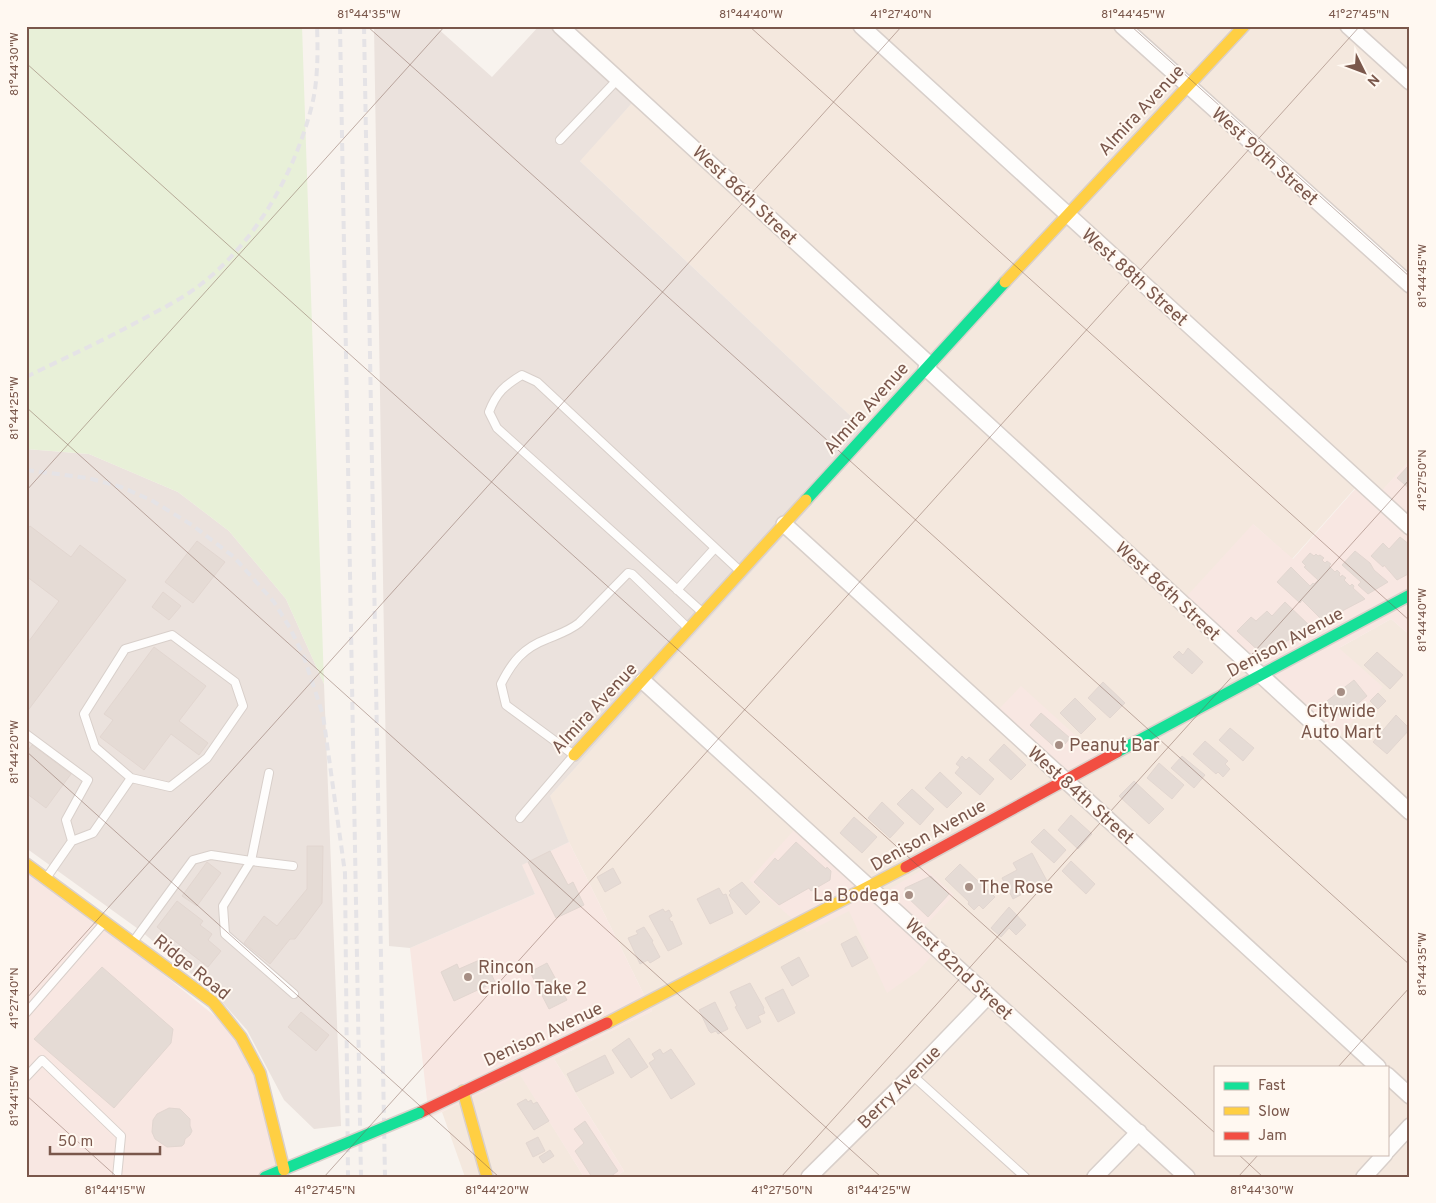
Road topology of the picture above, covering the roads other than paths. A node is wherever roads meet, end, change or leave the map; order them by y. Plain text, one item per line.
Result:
1 (560, 26) edge
2 (861, 26) edge
3 (1122, 26) edge
4 (1244, 26) edge
5 (1348, 26) edge
6 (618, 79) junction
7 (1410, 82) edge
8 (1187, 86) junction
9 (560, 140) dead end
10 (1068, 215) junction
11 (1410, 285) edge
12 (928, 366) junction
13 (784, 524) junction
14 (1410, 527) edge
15 (715, 548) junction
16 (741, 572) junction
17 (677, 590) junction
18 (1410, 595) edge
19 (704, 613) junction
20 (689, 629) junction
21 (1259, 675) junction
22 (643, 681) junction
23 (26, 734) edge
24 (574, 754) junction
25 (269, 773) dead end
26 (131, 778) junction
27 (1065, 780) junction
28 (1410, 812) edge
29 (520, 818) dead end
30 (72, 841) junction
31 (251, 862) junction
32 (26, 864) edge
33 (294, 866) dead end
34 (46, 878) junction
35 (870, 887) junction
36 (105, 921) junction
37 (133, 942) junction
38 (294, 994) dead end
39 (988, 996) junction
40 (26, 1014) edge
41 (1377, 1066) edge
42 (912, 1076) junction
43 (26, 1077) edge
44 (1388, 1077) edge
45 (463, 1091) junction
46 (1410, 1096) edge
47 (1410, 1126) edge
48 (1139, 1132) junction
49 (1388, 1150) edge
50 (1383, 1156) edge
51 (285, 1173) edge
52 (117, 1177) edge
53 (265, 1177) edge
54 (487, 1177) edge
55 (809, 1177) edge
56 (1026, 1177) edge
57 (1095, 1177) edge
58 (1187, 1177) edge
59 (1364, 1177) edge

1 - 6 street, West 86th Street
2 - 10 street, West 88th Street
3 - 8 street, West 90th Street
4 - 8 main road, Almira Avenue
5 - 7 street
6 - 9 lane
6 - 12 street, West 86th Street
8 - 10 main road, Almira Avenue
8 - 11 street, West 90th Street
10 - 12 main road, Almira Avenue
10 - 14 street, West 88th Street
12 - 13 main road, Almira Avenue
12 - 21 street, West 86th Street
13 - 16 main road, Almira Avenue
13 - 27 street, West 84th Street
15 - 16 lane
15 - 17 lane
15 - 17 lane
16 - 19 main road, Almira Avenue
17 - 19 lane
18 - 21 main road, Denison Avenue
19 - 20 main road, Almira Avenue
20 - 22 main road, Almira Avenue
20 - 24 lane
21 - 27 main road, Denison Avenue
21 - 28 street, West 86th Street
22 - 24 main road, Almira Avenue
22 - 35 street, West 82nd Street
23 - 30 lane
24 - 29 lane, Almira Avenue
25 - 31 lane
26 - 26 lane
26 - 30 lane
27 - 35 main road, Denison Avenue
27 - 41 street, West 84th Street
30 - 34 lane
31 - 33 lane
31 - 37 lane
31 - 38 lane
32 - 34 main road, Ridge Road
34 - 36 main road, Ridge Road
35 - 39 street, West 82nd Street
35 - 45 main road, Denison Avenue
36 - 37 main road, Ridge Road
36 - 40 lane
37 - 51 main road, Ridge Road
39 - 42 street, Berry Avenue
39 - 48 street, West 82nd Street
42 - 55 street, Berry Avenue
42 - 56 lane
43 - 52 lane
44 - 46 street
45 - 51 main road, Denison Avenue, bridge
45 - 54 main road
47 - 49 street
48 - 57 street
48 - 58 street, West 82nd Street
50 - 59 street
51 - 53 main road, Denison Avenue

